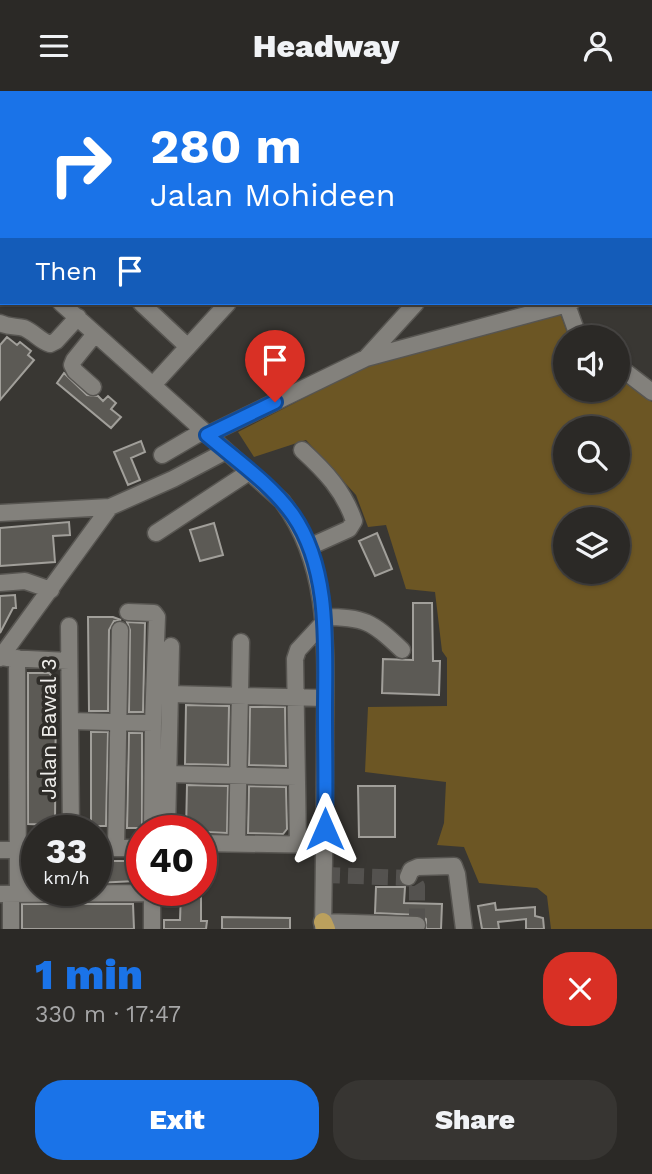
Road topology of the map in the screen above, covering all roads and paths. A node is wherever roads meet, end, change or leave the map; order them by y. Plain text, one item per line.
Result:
1 (63, 305) edge
2 (143, 305) edge
3 (222, 305) edge
4 (565, 305) edge
5 (569, 305) edge
6 (407, 306) edge
7 (78, 317) junction
8 (0, 323) edge
9 (575, 325) edge
10 (96, 334) junction
11 (188, 347) junction
12 (366, 358) junction
13 (630, 375) edge
14 (153, 385) junction
15 (93, 387) dead end
16 (652, 392) edge
17 (205, 433) junction
18 (302, 450) dead end
19 (226, 451) junction
20 (162, 455) dead end
21 (249, 471) junction
22 (110, 507) junction
23 (0, 513) edge
24 (156, 533) dead end
25 (309, 547) junction
26 (0, 583) edge
27 (51, 590) junction
28 (128, 612) dead end
29 (323, 620) junction
30 (69, 626) dead end
31 (120, 630) dead end
32 (241, 642) dead end
33 (171, 646) dead end
34 (402, 650) dead end
35 (6, 658) edge
36 (69, 661) junction
37 (170, 694) junction
38 (241, 695) junction
39 (296, 697) junction
40 (325, 698) junction
41 (70, 721) junction
42 (118, 722) junction
43 (153, 723) junction
44 (168, 774) junction
45 (240, 775) junction
46 (298, 777) junction
47 (71, 815) edge
48 (152, 815) edge
49 (167, 815) edge
50 (217, 843) edge
51 (237, 843) junction
52 (298, 844) junction
53 (325, 845) junction
54 (112, 848) edge
55 (117, 848) junction
56 (126, 848) edge
57 (0, 850) edge
58 (17, 850) junction
59 (21, 850) edge
60 (408, 877) dead end
61 (126, 892) edge
62 (10, 894) edge
63 (152, 906) edge
64 (417, 925) dead end
65 (323, 927) edge
66 (11, 929) edge
67 (152, 929) edge
68 (464, 929) edge

1 - 7 street
2 - 11 street
3 - 11 street
4 - 12 street
5 - 9 street
6 - 12 street
7 - 8 street
7 - 10 street
10 - 14 street
10 - 15 street
11 - 14 street
12 - 17 street
13 - 16 street
14 - 17 street
17 - 19 street
17 - 20 street
18 - 25 street
19 - 21 street
19 - 22 street
21 - 24 street
21 - 25 street
22 - 23 street
22 - 27 street
25 - 29 street
26 - 27 street
27 - 35 street
28 - 43 street
29 - 34 street
29 - 39 street
29 - 40 street
30 - 36 street, Jalan Bawal 3
31 - 42 street
32 - 38 street
33 - 37 street
35 - 36 street
35 - 58 street
36 - 41 street, Jalan Bawal 3
37 - 38 street
37 - 44 street
38 - 39 street
38 - 45 street
39 - 40 street
39 - 46 street
40 - 53 street
41 - 42 street
41 - 47 street, Jalan Bawal 3
42 - 43 street
42 - 55 street
43 - 48 street
44 - 45 street
44 - 49 street
45 - 46 street
45 - 51 street
46 - 52 street
50 - 51 street
51 - 52 street
52 - 53 street
53 - 65 street
54 - 55 street
55 - 56 street
57 - 58 street
58 - 59 street
58 - 62 street
60 - 68 street
61 - 62 street
62 - 66 street
63 - 67 street
64 - 65 street

